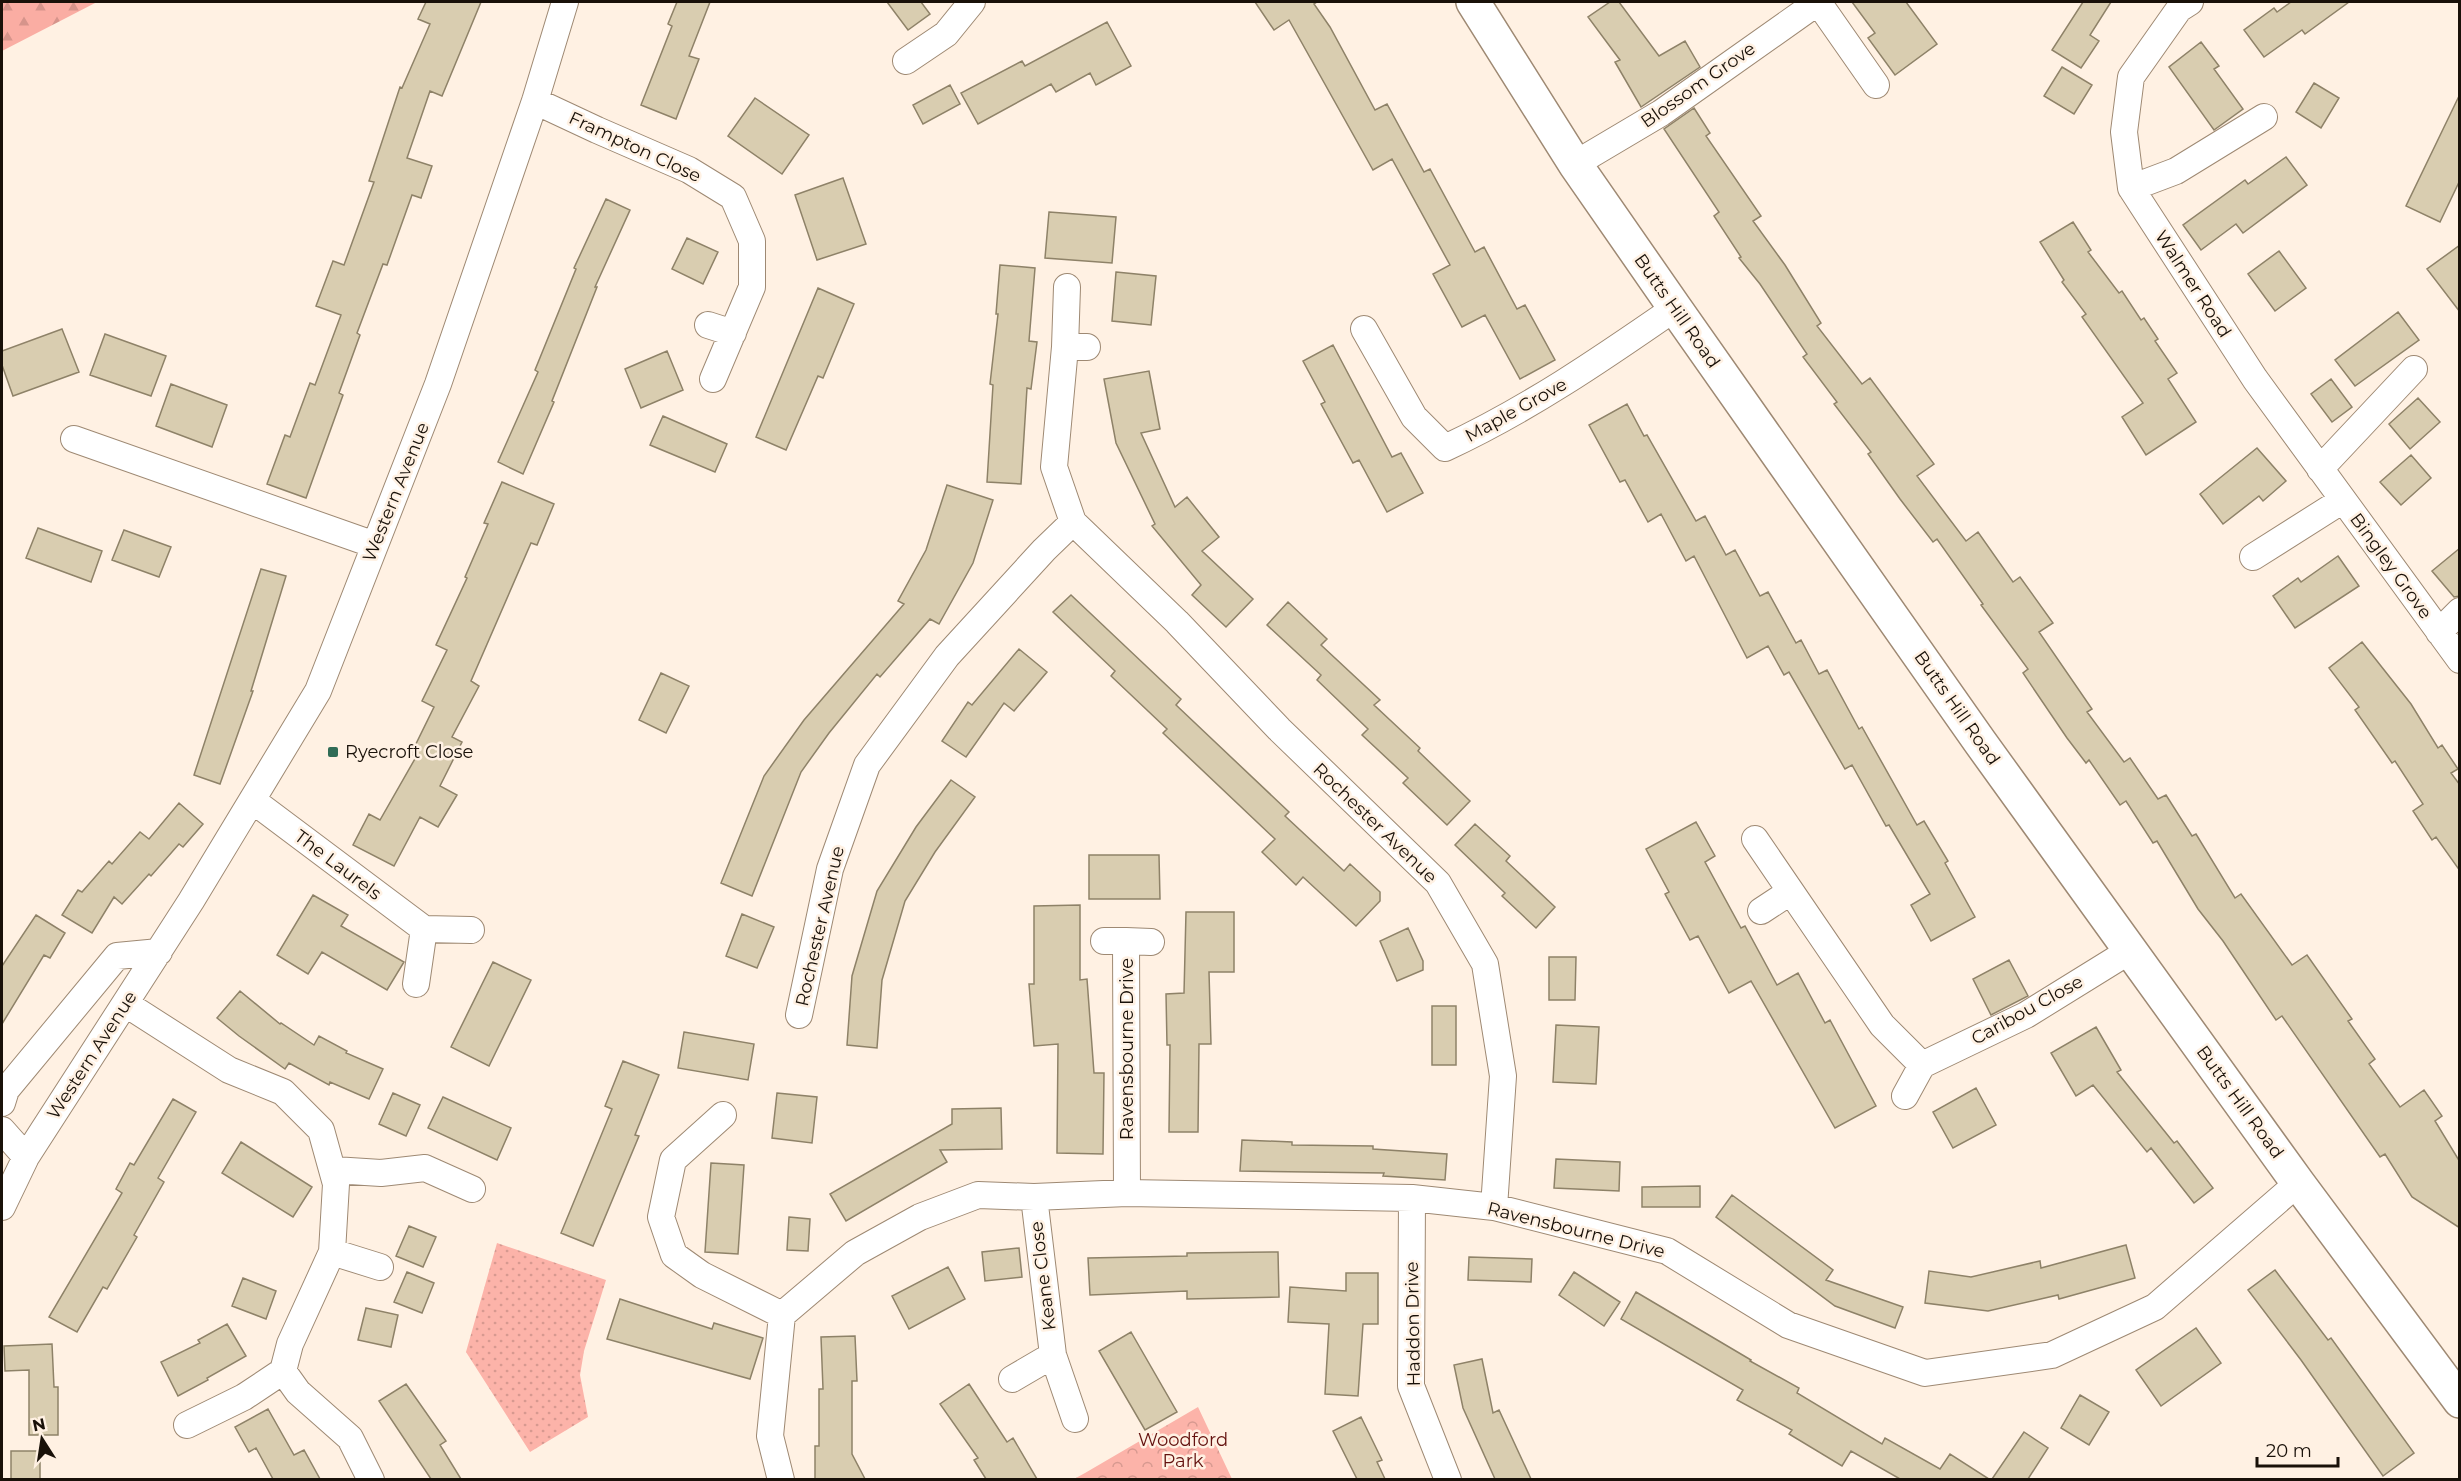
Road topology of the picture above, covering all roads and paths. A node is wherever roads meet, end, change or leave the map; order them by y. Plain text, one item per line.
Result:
1 (565, 2) edge
2 (972, 2) edge
3 (1473, 2) edge
4 (1818, 2) edge
5 (2190, 2) edge
6 (906, 61) dead end
7 (1876, 85) dead end
8 (535, 101) junction
9 (2264, 117) dead end
10 (1575, 164) junction
11 (2132, 188) junction
12 (1067, 287) dead end
13 (1675, 308) junction
14 (708, 324) dead end
15 (1364, 330) dead end
16 (732, 333) junction
17 (2414, 369) dead end
18 (713, 379) dead end
19 (2255, 379) joint
20 (74, 439) dead end
21 (2320, 469) junction
22 (2343, 500) junction
23 (1073, 522) junction
24 (375, 545) junction
25 (2253, 558) dead end
26 (2460, 611) edge
27 (2439, 632) junction
28 (2460, 660) edge
29 (252, 800) junction
30 (1755, 839) dead end
31 (1790, 892) junction
32 (1761, 911) dead end
33 (424, 929) junction
34 (471, 930) dead end
35 (1127, 941) dead end
36 (2131, 950) junction
37 (159, 952) junction
38 (416, 984) dead end
39 (126, 1004) junction
40 (799, 1014) dead end
41 (1922, 1065) junction
42 (1905, 1096) dead end
43 (2, 1103) edge
44 (723, 1115) dead end
45 (2, 1130) edge
46 (26, 1157) junction
47 (334, 1170) junction
48 (2298, 1183) junction
49 (472, 1189) dead end
50 (1127, 1193) junction
51 (1034, 1197) junction
52 (1412, 1198) junction
53 (2, 1207) edge
54 (1494, 1207) junction
55 (332, 1252) junction
56 (380, 1267) dead end
57 (782, 1315) junction
58 (1053, 1355) junction
59 (283, 1371) junction
60 (1012, 1379) dead end
61 (2460, 1401) edge
62 (1075, 1419) dead end
63 (187, 1425) dead end
64 (372, 1479) edge
65 (781, 1479) edge
66 (1448, 1479) edge

1 - 8 street, Western Avenue
2 - 6 street
3 - 10 street, Butts Hill Road
4 - 7 street, Blossom Grove
4 - 10 street, Blossom Grove
5 - 11 street, Walmer Road
8 - 16 street, Frampton Close
8 - 24 street, Western Avenue
9 - 11 street
10 - 13 street, Butts Hill Road
11 - 19 street, Walmer Road
12 - 23 street, Rochester Avenue
13 - 15 street, Maple Grove
13 - 36 street, Butts Hill Road
14 - 16 street
16 - 18 street, Frampton Close
17 - 21 street
19 - 21 street, Bingley Grove
20 - 24 street
21 - 22 street, Bingley Grove
22 - 25 street, Bingley Grove
22 - 27 street, Bingley Grove
23 - 40 street, Rochester Avenue
23 - 54 street, Rochester Avenue
24 - 29 street, Western Avenue
26 - 27 street, Bingley Grove
27 - 28 street, Bingley Grove
29 - 33 street, The Laurels
29 - 37 street, Western Avenue
30 - 31 street
31 - 32 street
31 - 41 street
33 - 34 street
33 - 38 street
35 - 50 street, Ravensbourne Drive
36 - 41 street, Caribou Close
36 - 48 street, Butts Hill Road
37 - 39 street, Western Avenue
37 - 43 street, Western Avenue
39 - 46 street, Western Avenue
39 - 47 street
41 - 42 street
44 - 57 street
45 - 46 street
46 - 53 street, Western Avenue
47 - 49 street
47 - 55 street
48 - 54 street, Ravensbourne Drive
48 - 61 street, Butts Hill Road
50 - 51 street, Ravensbourne Drive
50 - 52 street, Ravensbourne Drive
51 - 57 street, Ravensbourne Drive
51 - 58 street, Keane Close
52 - 54 street, Ravensbourne Drive
52 - 66 street, Haddon Drive
55 - 56 street
55 - 59 street
57 - 65 street
58 - 60 street, Keane Close
58 - 62 street, Keane Close
59 - 63 street
59 - 64 street

